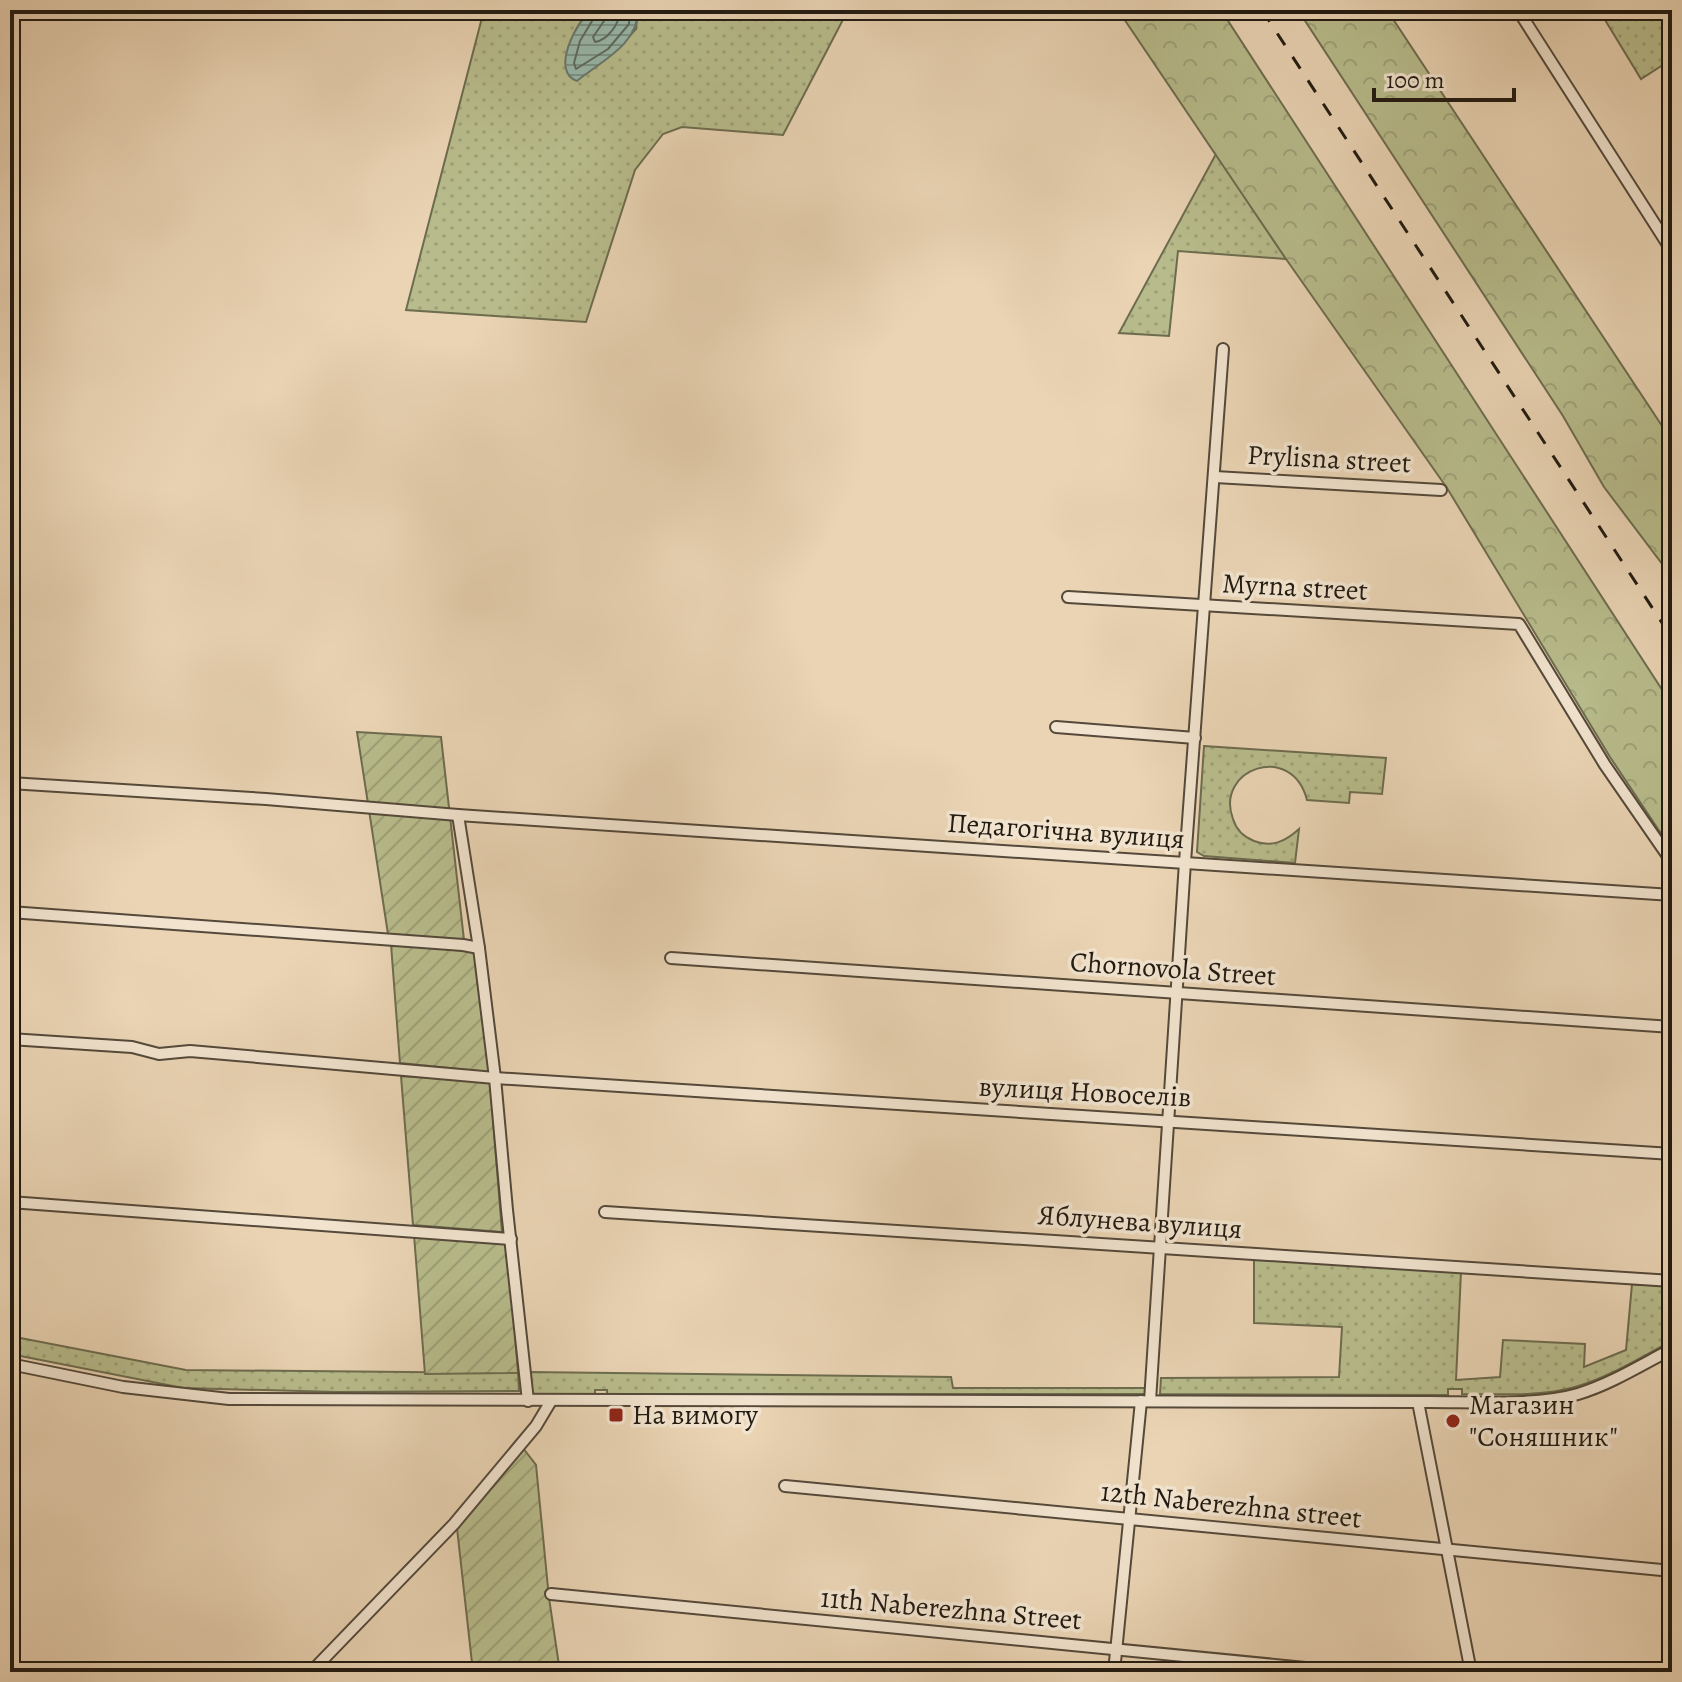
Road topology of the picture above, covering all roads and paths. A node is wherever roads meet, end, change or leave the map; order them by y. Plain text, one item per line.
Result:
1 (1518, 10) edge
2 (1672, 251) edge
3 (1223, 349) dead end
4 (1215, 477) junction
5 (1441, 490) dead end
6 (1068, 597) dead end
7 (1205, 606) junction
8 (1056, 727) dead end
9 (1195, 738) junction
10 (10, 783) edge
11 (458, 815) junction
12 (1185, 862) junction
13 (1672, 862) edge
14 (1672, 895) edge
15 (10, 912) edge
16 (479, 948) junction
17 (671, 958) dead end
18 (1177, 994) junction
19 (1672, 1027) edge
20 (10, 1039) edge
21 (495, 1078) junction
22 (1170, 1121) junction
23 (1672, 1154) edge
24 (10, 1202) edge
25 (605, 1212) dead end
26 (511, 1239) junction
27 (1161, 1247) junction
28 (1672, 1281) edge
29 (1672, 1349) edge
30 (10, 1364) edge
31 (528, 1401) junction
32 (551, 1401) junction
33 (1145, 1401) junction
34 (1418, 1402) junction
35 (785, 1486) dead end
36 (1130, 1519) junction
37 (1449, 1550) junction
38 (1672, 1571) edge
39 (551, 1594) dead end
40 (1116, 1649) junction
41 (311, 1672) edge
42 (1114, 1672) edge
43 (1347, 1672) edge
44 (1471, 1672) edge

1 - 2 street
3 - 4 street
4 - 5 street, Prylisna street
4 - 7 street
6 - 7 street, Myrna street
7 - 9 street
7 - 13 street, Myrna street
8 - 9 street
9 - 12 street
10 - 11 street, Педагогічна вулиця
11 - 12 street, Педагогічна вулиця
11 - 16 street
12 - 14 street, Педагогічна вулиця
12 - 18 street
15 - 16 street
16 - 21 street
17 - 18 street, Chornovola Street
18 - 19 street, Chornovola Street
18 - 22 street
20 - 21 street, вулиця Новоселів
21 - 22 street, вулиця Новоселів
21 - 26 street
22 - 23 street, вулиця Новоселів
22 - 27 street
24 - 26 street
25 - 27 street, Яблунева вулиця
26 - 31 street
27 - 28 street, Яблунева вулиця
27 - 33 street
29 - 34 street
30 - 31 street
31 - 32 street
32 - 33 street
32 - 41 street
33 - 34 street
33 - 36 street
34 - 37 street
35 - 36 street, 12th Naberezhna street
36 - 37 street, 12th Naberezhna street
36 - 40 street
37 - 38 street, 12th Naberezhna street
37 - 44 street
39 - 40 street, 11th Naberezhna Street
40 - 42 street
40 - 43 street, 11th Naberezhna Street

